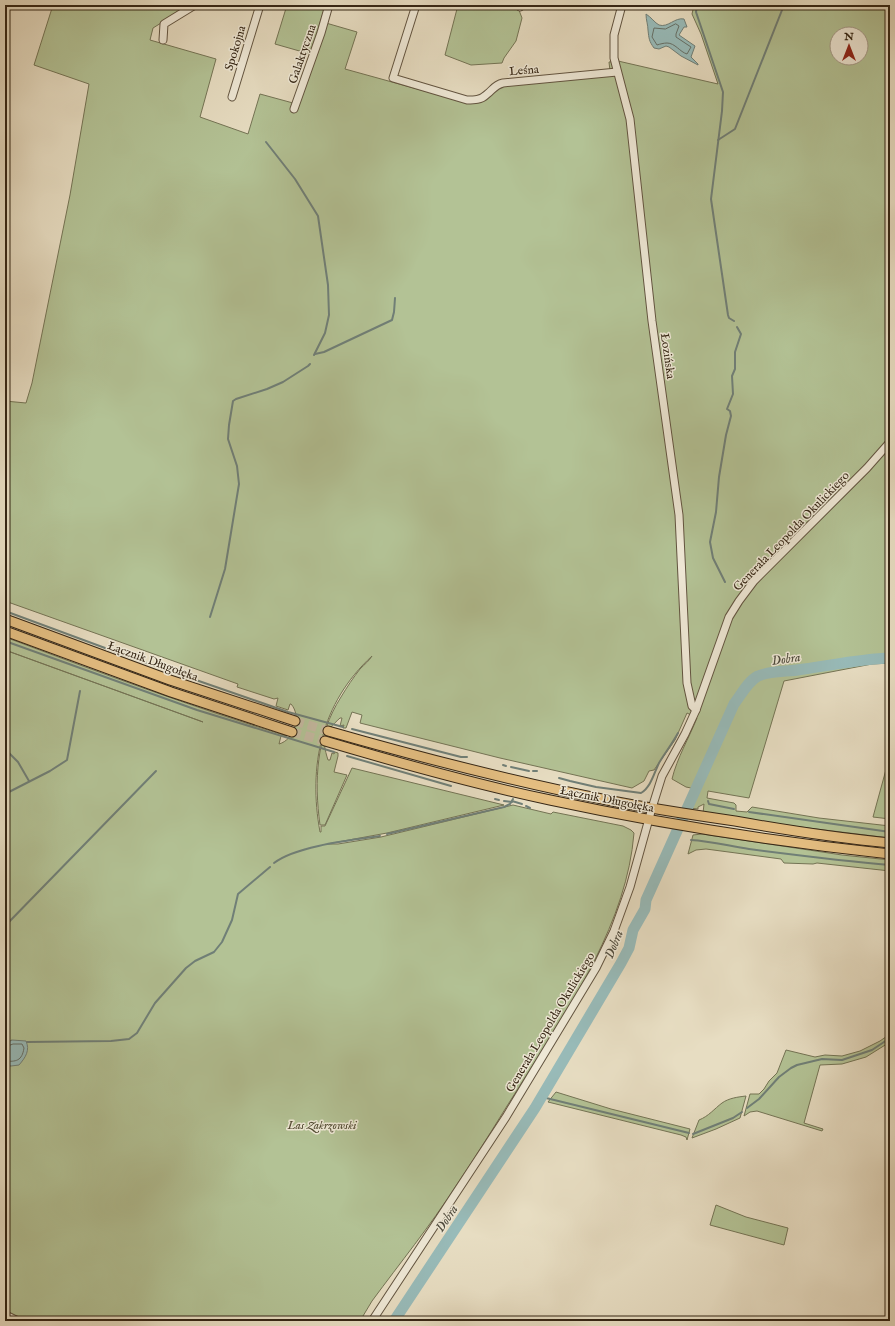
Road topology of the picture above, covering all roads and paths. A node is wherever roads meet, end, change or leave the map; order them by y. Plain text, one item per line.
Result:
1 (195, 5) edge
2 (260, 5) edge
3 (329, 5) edge
4 (416, 5) edge
5 (622, 5) edge
6 (163, 40) dead end
7 (617, 72) junction
8 (232, 97) dead end
9 (294, 109) dead end
10 (890, 442) edge
11 (5, 619) edge
12 (5, 631) edge
13 (696, 710) junction
14 (295, 721) tunnel mouth
15 (328, 731) tunnel mouth
16 (292, 732) tunnel mouth
17 (325, 741) tunnel mouth
18 (652, 808) junction
19 (649, 820) junction
20 (890, 843) edge
21 (890, 854) edge
22 (5, 1315) edge
23 (18, 1321) edge
24 (372, 1321) edge

1 - 6 street
2 - 8 street, Spokojna
3 - 9 street, Galaktyczna
4 - 7 street, Leśna
5 - 7 street, Łozińska
7 - 13 street, Łozińska
10 - 13 street, Generała Leopolda Okulickiego
11 - 14 main road, Łącznik Długołęka
12 - 16 main road, Łącznik Długołęka
13 - 18 street, Generała Leopolda Okulickiego
15 - 18 main road, Łącznik Długołęka
17 - 19 main road, Łącznik Długołęka
18 - 19 street, Generała Leopolda Okulickiego
18 - 20 main road, Łącznik Długołęka
19 - 21 main road, Łącznik Długołęka
19 - 24 street, Generała Leopolda Okulickiego
22 - 23 street

